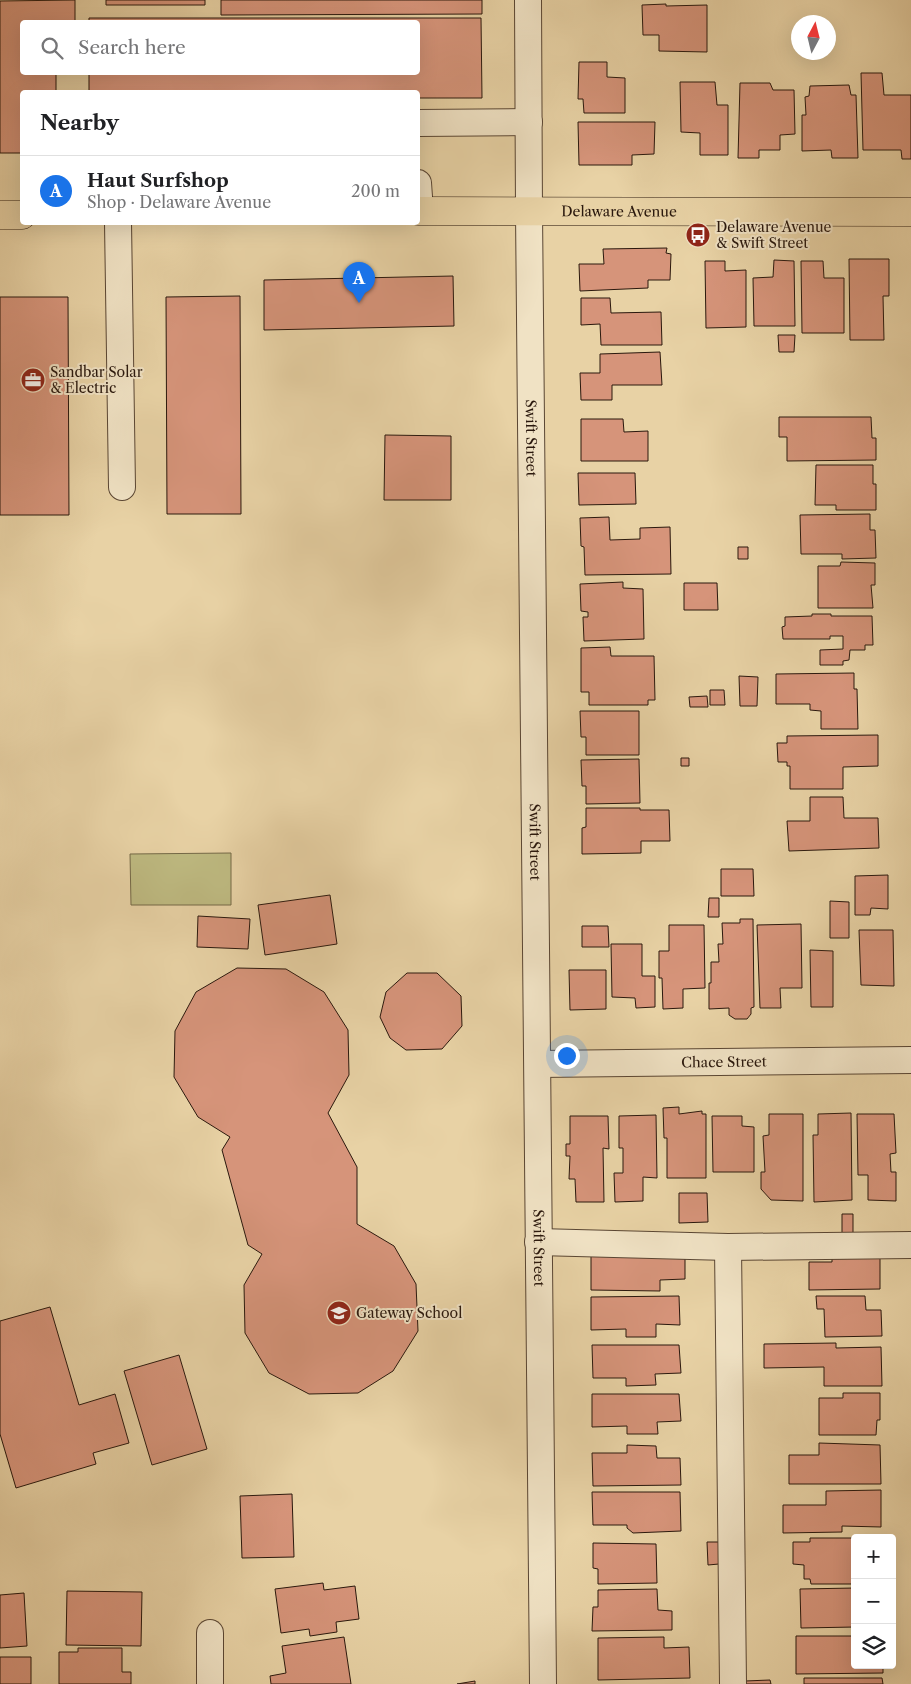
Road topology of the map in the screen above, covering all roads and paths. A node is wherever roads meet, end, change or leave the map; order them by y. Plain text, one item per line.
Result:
1 (528, 0) edge
2 (529, 122) junction
3 (420, 123) edge
4 (420, 211) edge
5 (529, 212) junction
6 (911, 212) edge
7 (0, 215) edge
8 (20, 215) edge
9 (118, 225) edge
10 (122, 487) dead end
11 (911, 1060) edge
12 (538, 1064) junction
13 (538, 1242) junction
14 (911, 1245) edge
15 (728, 1247) junction
16 (210, 1633) dead end
17 (210, 1684) edge
18 (542, 1684) edge
19 (733, 1684) edge

1 - 2 street, Swift Street
2 - 3 street
2 - 5 street, Swift Street
4 - 5 main road, Delaware Avenue
5 - 6 main road, Delaware Avenue
5 - 12 street, Swift Street
7 - 8 main road
9 - 10 street
11 - 12 street, Chace Street
12 - 13 street, Swift Street
13 - 15 street
13 - 18 street, Swift Street
14 - 15 street
15 - 19 street
16 - 17 street

